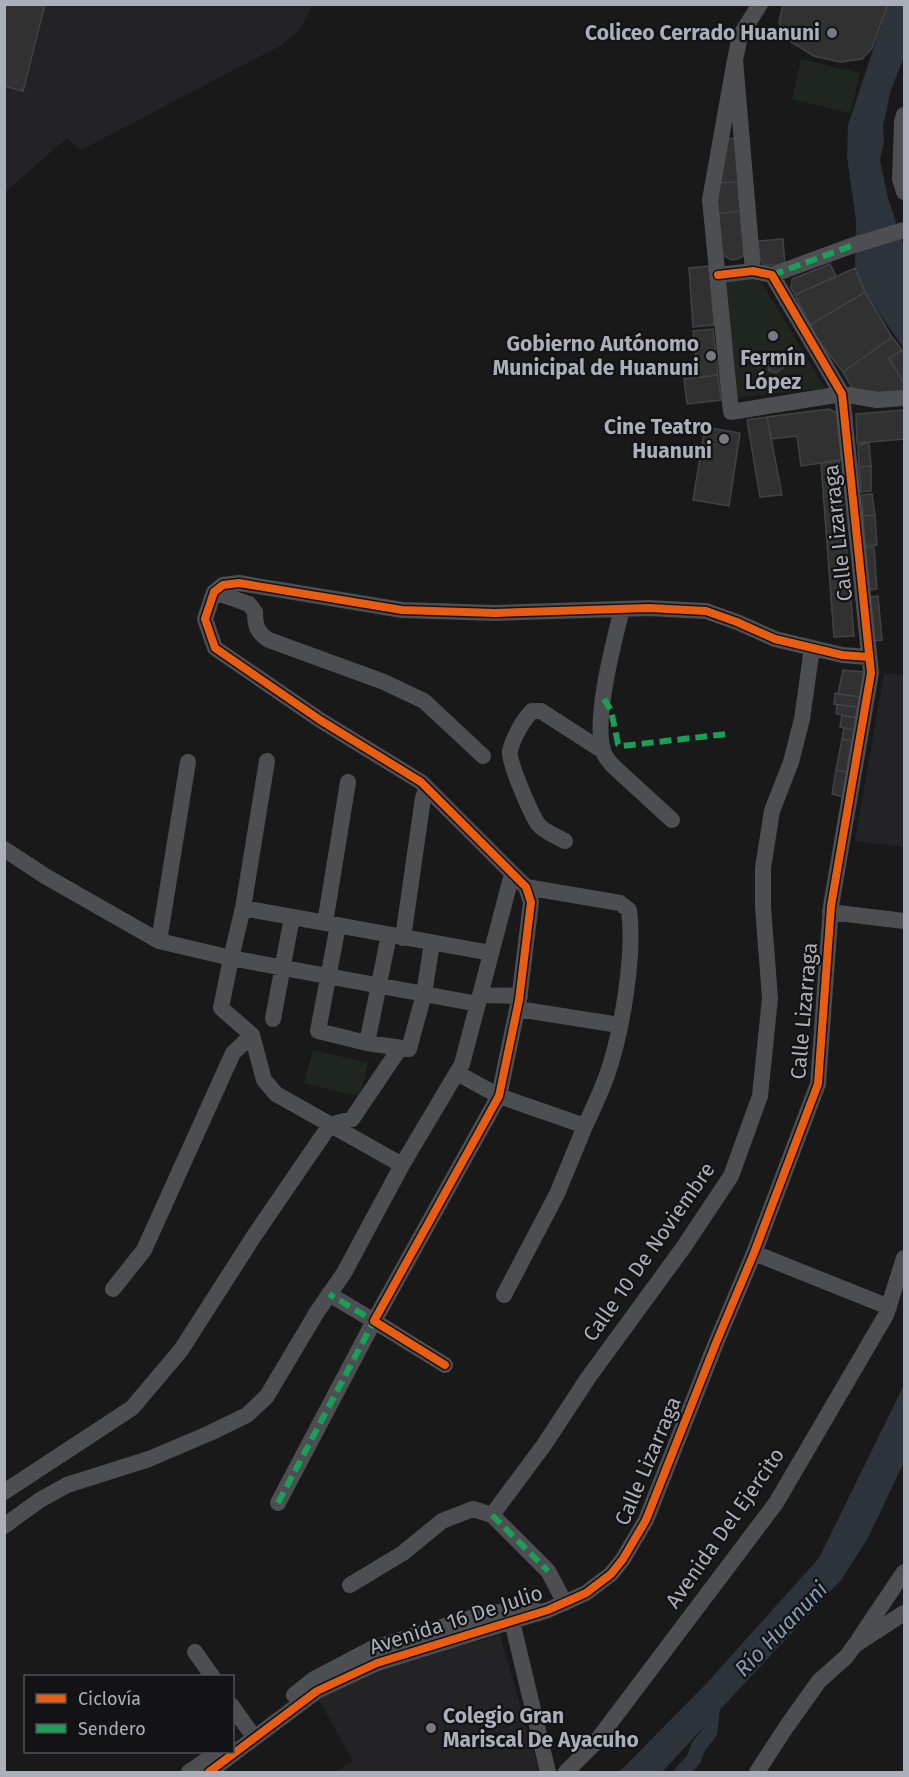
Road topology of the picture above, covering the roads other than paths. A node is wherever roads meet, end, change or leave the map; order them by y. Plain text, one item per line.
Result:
1 (760, 4) edge
2 (735, 60) junction
3 (904, 115) edge
4 (904, 192) edge
5 (904, 230) edge
6 (753, 271) junction
7 (718, 275) junction
8 (772, 275) junction
9 (842, 394) junction
10 (904, 398) edge
11 (214, 592) junction
12 (622, 609) junction
13 (812, 648) junction
14 (868, 657) junction
15 (603, 751) junction
16 (483, 756) dead end
17 (267, 761) dead end
18 (188, 762) dead end
19 (348, 782) dead end
20 (427, 788) junction
21 (672, 820) dead end
22 (565, 841) dead end
23 (4, 849) edge
24 (512, 874) junction
25 (526, 887) junction
26 (243, 908) junction
27 (830, 912) junction
28 (292, 917) junction
29 (904, 921) edge
30 (331, 924) junction
31 (396, 936) junction
32 (159, 941) junction
33 (432, 943) junction
34 (491, 953) junction
35 (231, 958) junction
36 (283, 967) junction
37 (328, 976) junction
38 (378, 985) junction
39 (424, 994) junction
40 (479, 1000) junction
41 (519, 1002) junction
42 (273, 1019) dead end
43 (619, 1025) junction
44 (252, 1035) junction
45 (367, 1043) junction
46 (400, 1048) junction
47 (457, 1072) junction
48 (499, 1096) junction
49 (330, 1125) junction
50 (585, 1126) junction
51 (402, 1165) junction
52 (754, 1253) junction
53 (904, 1258) edge
54 (113, 1289) dead end
55 (329, 1294) junction
56 (504, 1295) dead end
57 (889, 1307) junction
58 (374, 1321) junction
59 (445, 1365) dead end
60 (4, 1492) edge
61 (278, 1503) dead end
62 (492, 1515) junction
63 (4, 1526) edge
64 (904, 1572) edge
65 (350, 1585) dead end
66 (565, 1603) junction
67 (904, 1613) edge
68 (511, 1617) junction
69 (855, 1645) junction
70 (195, 1652) dead end
71 (211, 1675) edge
72 (234, 1709) edge
73 (249, 1730) junction
74 (234, 1740) edge
75 (217, 1753) edge
76 (189, 1773) edge
77 (209, 1773) edge
78 (548, 1773) edge
79 (566, 1773) edge
80 (757, 1773) edge

1 - 2 street
2 - 6 street
2 - 7 street
3 - 4 street
5 - 8 street
6 - 7 street
6 - 8 street
7 - 9 street
8 - 9 street
9 - 10 street
9 - 14 street, Calle Lizarraga
11 - 12 street
11 - 16 street
11 - 20 street
12 - 13 street
12 - 15 street
13 - 14 street
13 - 62 street, Calle 10 De Noviembre
14 - 27 street, Calle Lizarraga
15 - 21 street
15 - 22 street
17 - 26 street
18 - 32 street
19 - 30 street
20 - 24 street
20 - 31 street
23 - 32 street
24 - 25 street
24 - 34 street
25 - 41 street
25 - 43 street
26 - 28 street
26 - 35 street
27 - 29 street
27 - 52 street, Calle Lizarraga
28 - 30 street
28 - 36 street
30 - 31 street
30 - 37 street
31 - 33 street
31 - 38 street
32 - 35 street
33 - 34 street
33 - 39 street
34 - 40 street
35 - 36 street
35 - 44 street
36 - 37 street
36 - 42 street
37 - 38 street
37 - 45 street
38 - 39 street
38 - 45 street
39 - 40 street
39 - 46 street
40 - 41 street
40 - 47 street
41 - 43 street
41 - 48 street
43 - 50 street
44 - 49 street
44 - 54 street
45 - 46 street
46 - 49 street
47 - 48 street
47 - 51 street
48 - 50 street
48 - 58 street
49 - 51 street
49 - 60 street
50 - 56 street
51 - 55 street
52 - 57 street
52 - 66 street, Calle Lizarraga
53 - 57 street, Avenida Del Ejercito
55 - 58 street
55 - 63 street
57 - 79 street, Avenida Del Ejercito
58 - 59 street
58 - 61 street
62 - 65 street
62 - 66 street
64 - 69 street
66 - 68 street, Avenida 16 De Julio
67 - 69 street
68 - 73 street, Avenida 16 De Julio
68 - 77 street, Avenida 16 De Julio
68 - 78 street
69 - 80 street
70 - 71 street
72 - 73 street
73 - 74 street, Avenida 16 De Julio
75 - 76 street

